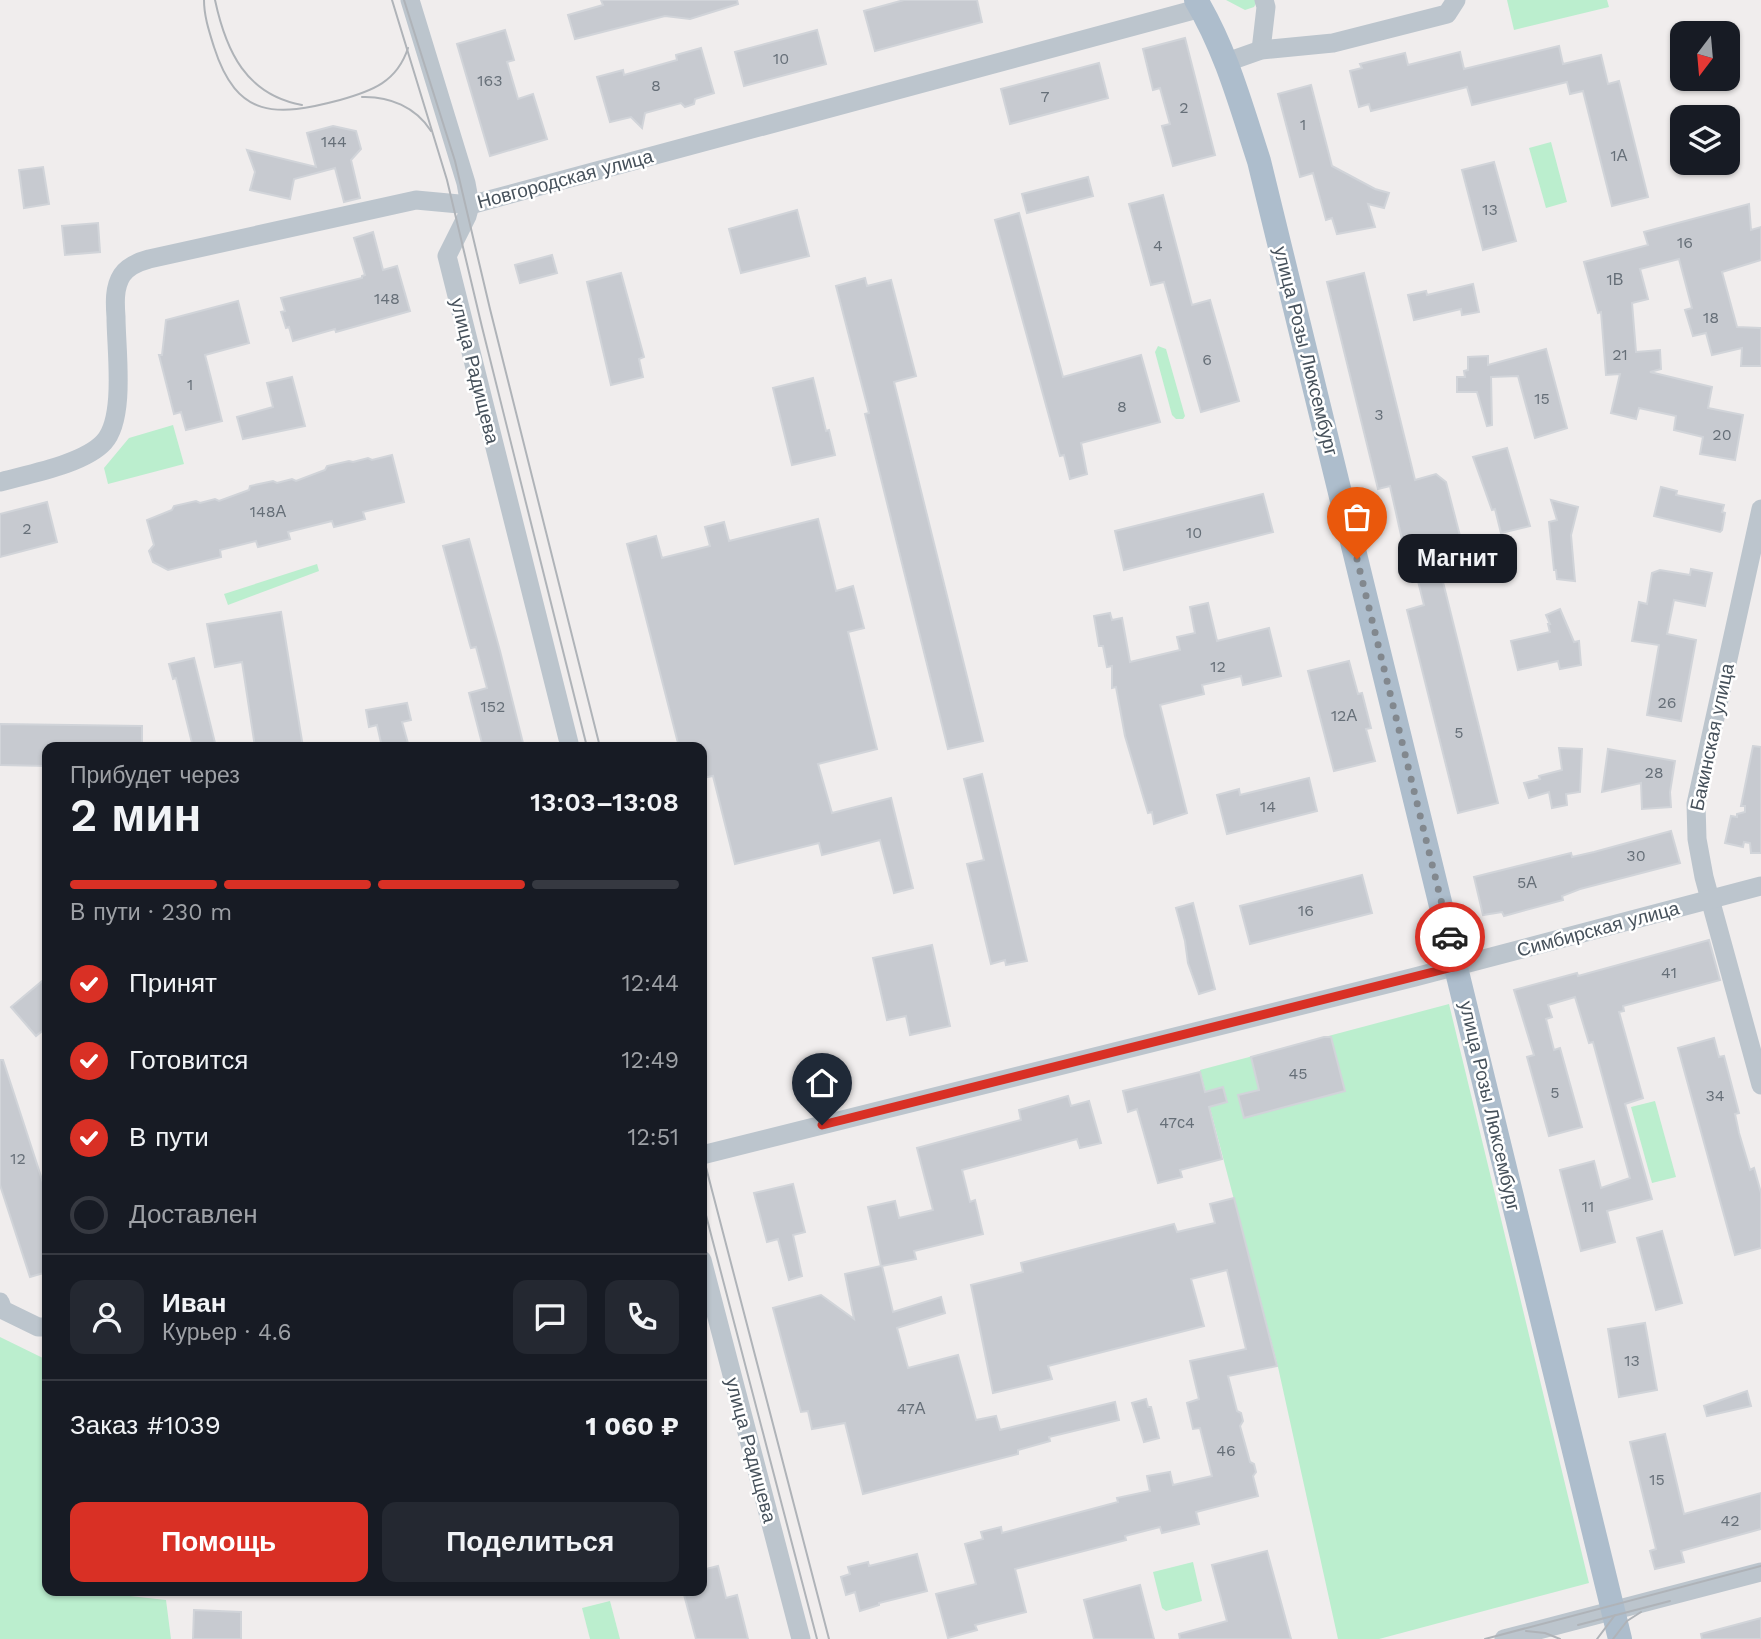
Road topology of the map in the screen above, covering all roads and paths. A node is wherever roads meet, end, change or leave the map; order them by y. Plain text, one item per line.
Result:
1 (410, 0) edge
2 (1264, 0) edge
3 (1456, 0) edge
4 (1198, 4) edge
5 (1261, 50) junction
6 (1227, 62) junction
7 (470, 205) junction
8 (0, 482) edge
9 (1761, 509) edge
10 (569, 742) edge
11 (1761, 886) edge
12 (1710, 899) junction
13 (1457, 966) junction
14 (1756, 1047) edge
15 (1761, 1085) edge
16 (707, 1154) edge
17 (707, 1279) edge
18 (0, 1302) edge
19 (42, 1327) edge
20 (1761, 1572) edge
21 (1613, 1611) junction
22 (801, 1639) edge
23 (1504, 1639) edge
24 (1620, 1639) edge

1 - 7 street
2 - 5 street
3 - 5 street
4 - 6 main road, улица Розы Люксембург
4 - 7 street, Новгородская улица
5 - 6 street
6 - 13 main road, улица Розы Люксембург
7 - 8 street, Новгородская улица
7 - 10 street, улица Радищева
9 - 12 street, Бакинская улица
11 - 12 street, Симбирская улица
12 - 13 street, Симбирская улица
12 - 14 street, Бакинская улица
13 - 16 street, Симбирская улица
13 - 21 main road, улица Розы Люксембург
14 - 15 street, Бакинская улица
17 - 22 street, улица Радищева
18 - 19 street
20 - 21 street
21 - 23 street
21 - 24 main road, улица Розы Люксембург

